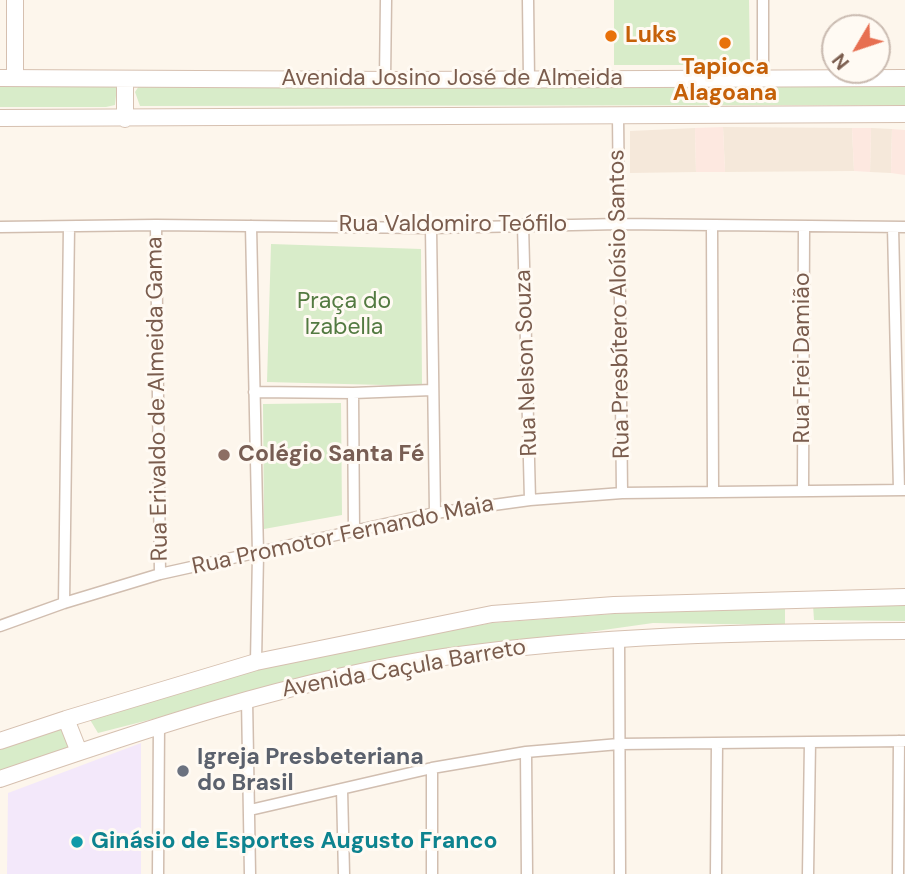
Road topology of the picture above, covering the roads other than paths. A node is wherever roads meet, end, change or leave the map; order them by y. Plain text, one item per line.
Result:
1 (15, 0) edge
2 (386, 0) edge
3 (528, 0) edge
4 (763, 0) edge
5 (8, 78) edge
6 (763, 78) junction
7 (905, 78) edge
8 (125, 79) junction
9 (529, 79) junction
10 (385, 80) junction
11 (905, 114) edge
12 (618, 115) junction
13 (0, 118) edge
14 (125, 118) junction
15 (619, 224) junction
16 (156, 225) junction
17 (523, 225) junction
18 (251, 226) junction
19 (712, 226) junction
20 (0, 227) edge
21 (69, 227) junction
22 (804, 227) junction
23 (899, 227) edge
24 (431, 228) junction
25 (432, 390) junction
26 (254, 393) junction
27 (353, 393) junction
28 (803, 489) junction
29 (902, 490) edge
30 (713, 491) junction
31 (622, 494) junction
32 (530, 500) junction
33 (435, 513) junction
34 (354, 532) junction
35 (258, 554) junction
36 (160, 574) junction
37 (905, 597) edge
38 (801, 600) junction
39 (64, 603) junction
40 (0, 626) edge
41 (905, 631) edge
42 (802, 632) junction
43 (619, 638) junction
44 (256, 662) junction
45 (247, 699) junction
46 (66, 719) junction
47 (159, 724) junction
48 (0, 741) edge
49 (902, 741) edge
50 (810, 742) junction
51 (716, 743) junction
52 (620, 744) junction
53 (79, 752) junction
54 (526, 752) junction
55 (432, 768) junction
56 (0, 779) edge
57 (342, 789) junction
58 (250, 810) junction
59 (158, 874) edge
60 (250, 874) edge
61 (344, 874) edge
62 (432, 874) edge
63 (527, 874) edge
64 (620, 874) edge
65 (716, 874) edge
66 (808, 874) edge
67 (898, 874) edge

1 - 5 street
2 - 10 street
3 - 9 street
4 - 6 street
5 - 8 street, Avenida Josino José de Almeida
6 - 7 street, Avenida Josino José de Almeida
6 - 9 street, Avenida Josino José de Almeida
8 - 10 street, Avenida Josino José de Almeida
8 - 14 street
9 - 10 street, Avenida Josino José de Almeida
11 - 12 street, Avenida Josino José de Almeida
12 - 14 street, Avenida Josino José de Almeida
12 - 15 street, Rua Presbítero Aloísio Santos
13 - 14 street, Avenida Josino José de Almeida
15 - 17 street, Rua Valdomiro Teófilo
15 - 19 street, Rua Valdomiro Teófilo
15 - 31 street, Rua Presbítero Aloísio Santos
16 - 18 street, Rua Valdomiro Teófilo
16 - 21 street, Rua Valdomiro Teófilo
16 - 36 street, Rua Erivaldo de Almeida Gama
17 - 24 street, Rua Valdomiro Teófilo
17 - 32 street, Rua Nelson Souza
18 - 24 street, Rua Valdomiro Teófilo
18 - 26 street
19 - 22 street, Rua Valdomiro Teófilo
19 - 30 street
20 - 21 street, Rua Valdomiro Teófilo
21 - 39 street
22 - 23 street, Rua Valdomiro Teófilo
22 - 28 street, Rua Frei Damião
23 - 29 street
24 - 25 street
25 - 27 street
25 - 33 street
26 - 27 street
26 - 35 street
27 - 34 street
28 - 29 street, Rua Promotor Fernando Maia
28 - 30 street, Rua Promotor Fernando Maia
30 - 31 street, Rua Promotor Fernando Maia
31 - 32 street, Rua Promotor Fernando Maia
32 - 33 street, Rua Promotor Fernando Maia
33 - 34 street, Rua Promotor Fernando Maia
34 - 35 street, Rua Promotor Fernando Maia
35 - 36 street, Rua Promotor Fernando Maia
35 - 44 street
36 - 39 street, Rua Promotor Fernando Maia
37 - 38 street, Avenida Caçula Barreto
38 - 42 street
38 - 44 street, Avenida Caçula Barreto
39 - 40 street, Rua Promotor Fernando Maia
41 - 42 street, Avenida Caçula Barreto
42 - 43 street, Avenida Caçula Barreto
43 - 45 street, Avenida Caçula Barreto
43 - 52 street
44 - 46 street, Avenida Caçula Barreto
45 - 47 street, Avenida Caçula Barreto
45 - 58 street
46 - 48 street, Avenida Caçula Barreto
46 - 53 street
47 - 53 street, Avenida Caçula Barreto
47 - 59 street
49 - 50 street
49 - 67 street
50 - 51 street
50 - 66 street
51 - 52 street
51 - 65 street
52 - 54 street
52 - 64 street
53 - 56 street, Avenida Caçula Barreto
54 - 55 street
54 - 63 street
55 - 57 street
55 - 62 street
57 - 58 street
57 - 61 street
58 - 60 street

